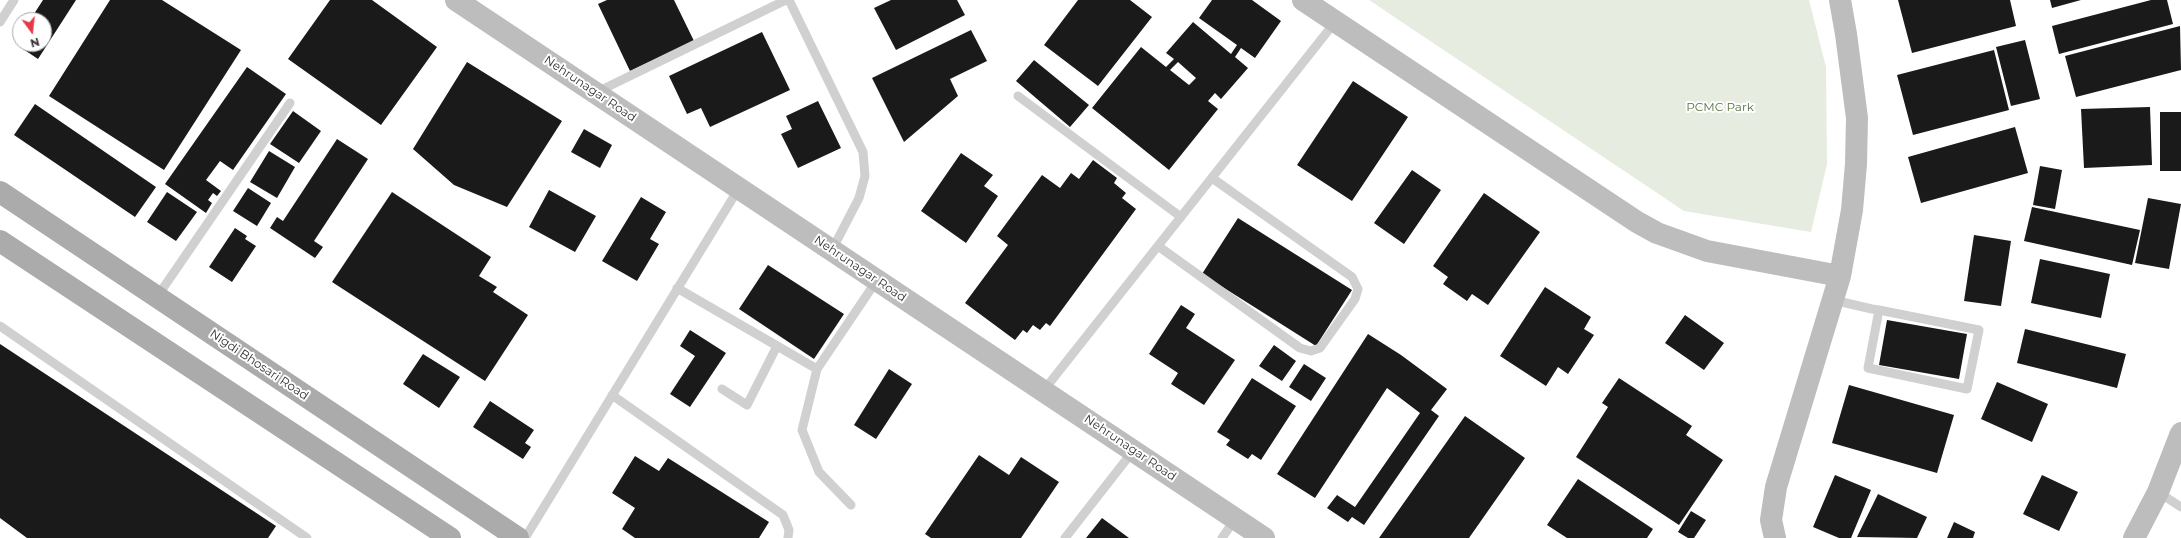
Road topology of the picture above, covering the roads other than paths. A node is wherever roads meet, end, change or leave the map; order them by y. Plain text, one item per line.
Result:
1 (14, 0) edge
2 (456, 0) edge
3 (788, 0) edge
4 (1303, 0) edge
5 (1840, 0) edge
6 (0, 22) edge
7 (1335, 22) junction
8 (596, 93) junction
9 (1018, 96) dead end
10 (290, 103) dead end
11 (1212, 178) junction
12 (739, 188) junction
13 (0, 192) edge
14 (1181, 217) junction
15 (0, 240) edge
16 (1158, 246) junction
17 (832, 250) junction
18 (1840, 276) junction
19 (877, 280) junction
20 (677, 288) junction
21 (157, 297) junction
22 (1833, 300) junction
23 (1879, 310) junction
24 (0, 326) edge
25 (777, 346) junction
26 (817, 369) junction
27 (722, 389) dead end
28 (1044, 390) junction
29 (612, 395) junction
30 (2181, 433) edge
31 (1133, 450) junction
32 (2158, 492) junction
33 (852, 505) dead end
34 (2181, 507) edge
35 (1235, 519) junction
36 (307, 538) edge
37 (450, 538) edge
38 (518, 538) edge
39 (525, 538) edge
40 (788, 538) edge
41 (1065, 538) edge
42 (1222, 538) edge
43 (1264, 538) edge
44 (1775, 538) edge
45 (2134, 538) edge

1 - 6 lane
2 - 8 street, Nehrunagar Road
3 - 8 lane
3 - 17 lane
4 - 7 street
5 - 18 street
7 - 11 lane
7 - 18 street
8 - 12 street, Nehrunagar Road
9 - 14 lane
10 - 21 lane
11 - 14 lane
11 - 16 lane
12 - 17 street, Nehrunagar Road
12 - 20 lane
13 - 21 main road, Nigdi Bhosari Road
14 - 16 lane
15 - 37 main road
16 - 28 lane
17 - 19 street, Nehrunagar Road
18 - 22 street
19 - 26 lane
19 - 28 street, Nehrunagar Road
20 - 25 lane
20 - 29 lane
21 - 38 main road, Nigdi Bhosari Road
22 - 23 lane
22 - 44 street
23 - 23 lane
24 - 36 lane
25 - 26 lane
25 - 27 lane
26 - 33 lane
28 - 31 street, Nehrunagar Road
29 - 39 lane
29 - 40 lane
30 - 32 street
31 - 35 street, Nehrunagar Road
31 - 41 lane
32 - 34 lane
32 - 45 street
35 - 42 lane
35 - 43 street, Nehrunagar Road

